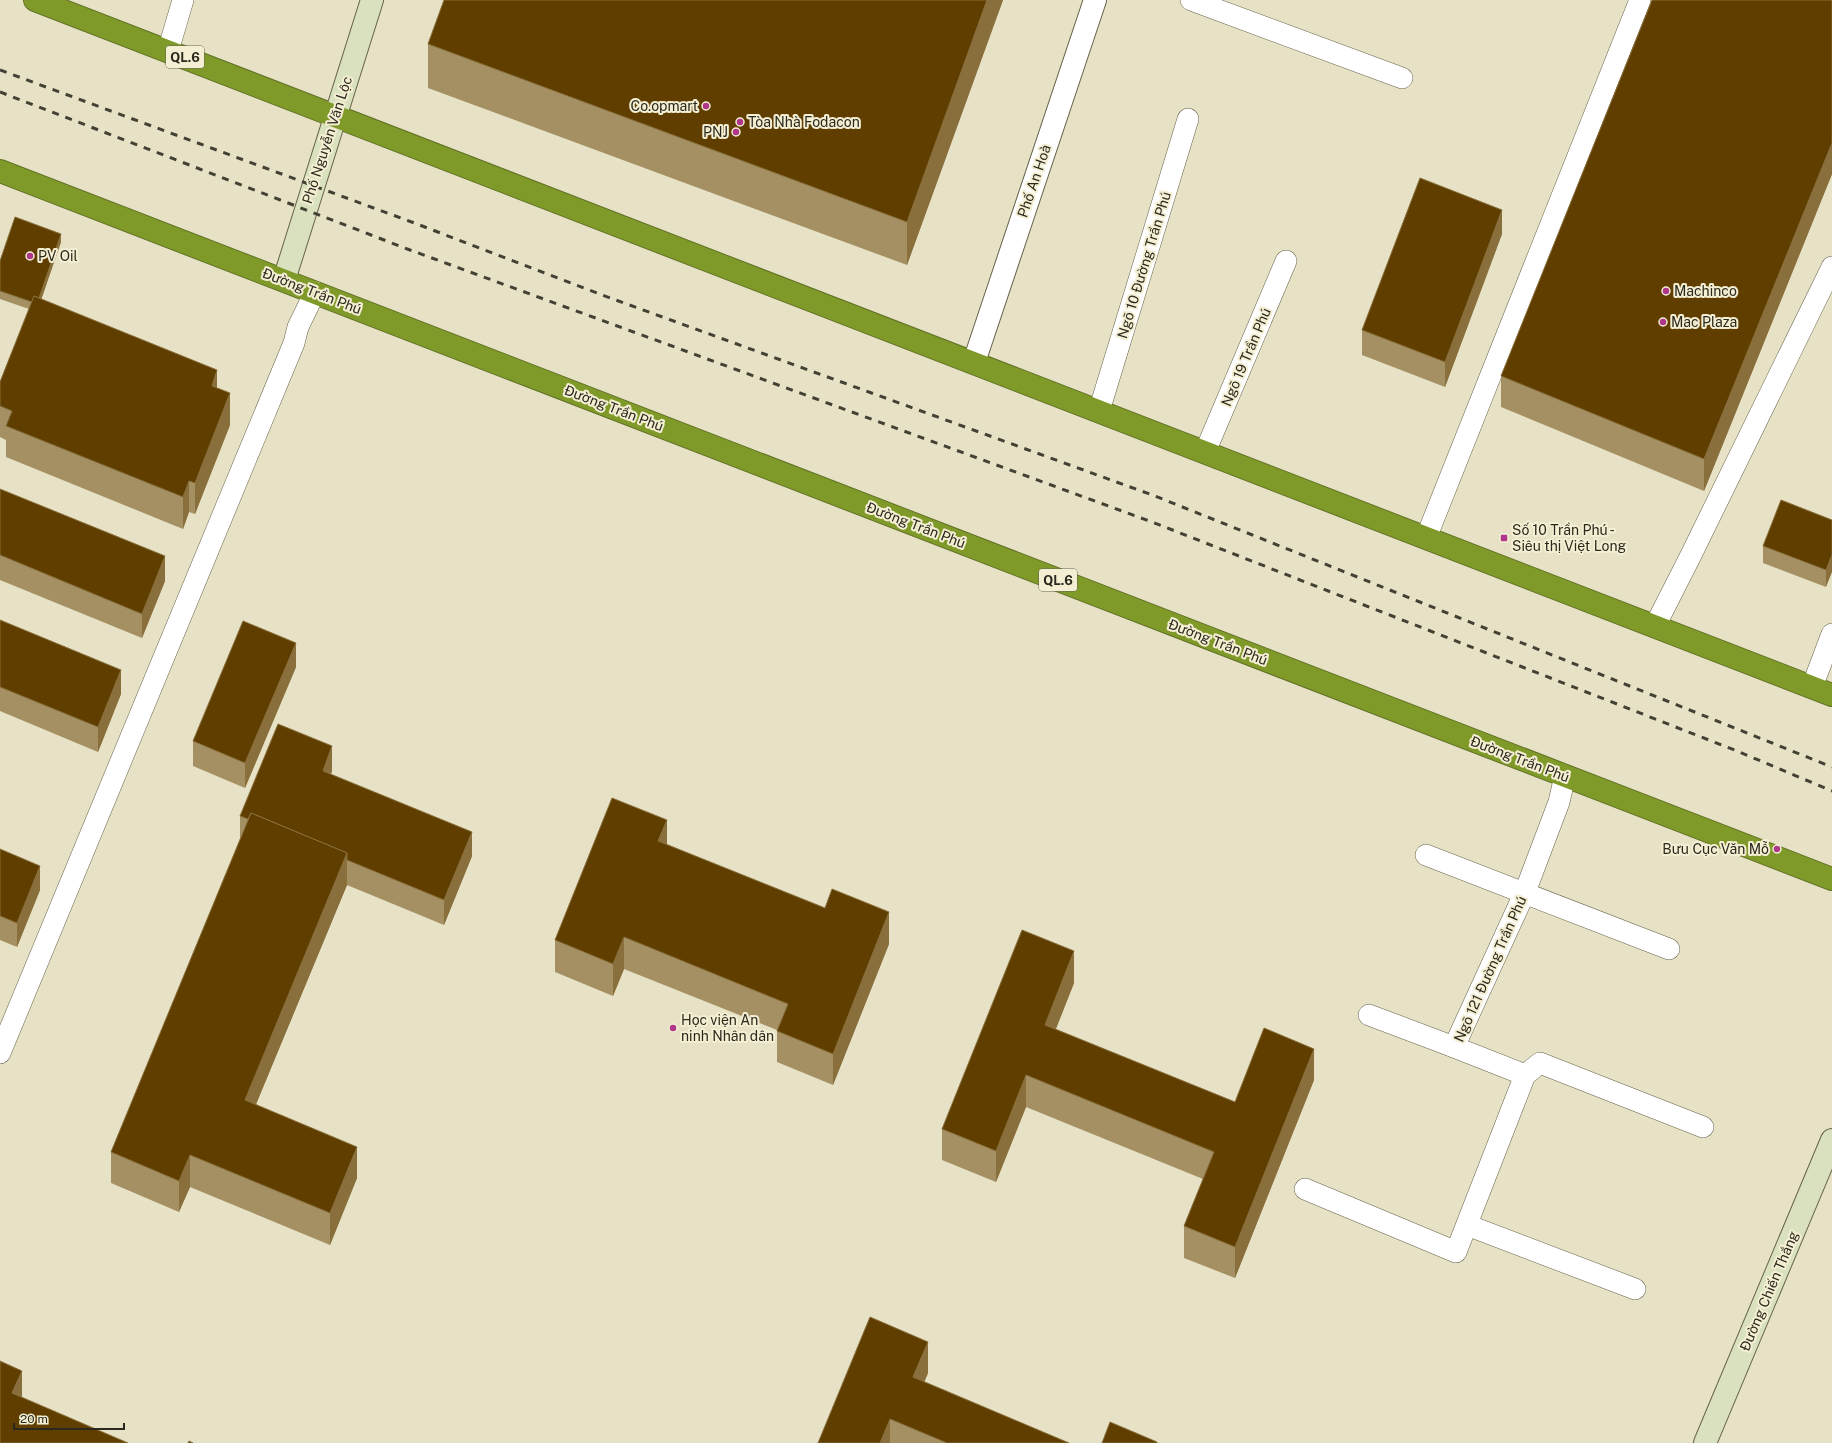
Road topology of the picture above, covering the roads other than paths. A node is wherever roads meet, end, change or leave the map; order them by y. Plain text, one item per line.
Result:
1 (183, 0) edge
2 (372, 0) edge
3 (1095, 0) edge
4 (1191, 0) edge
5 (1640, 0) edge
6 (44, 2) edge
7 (168, 51) junction
8 (1402, 78) dead end
9 (335, 115) junction
10 (1188, 118) dead end
11 (0, 171) edge
12 (1286, 261) dead end
13 (1832, 267) edge
14 (284, 280) junction
15 (315, 292) junction
16 (974, 362) junction
17 (1099, 411) junction
18 (1205, 452) junction
19 (1426, 538) junction
20 (1655, 626) junction
21 (1832, 634) edge
22 (1822, 691) edge
23 (1565, 776) junction
24 (1426, 855) dead end
25 (1832, 879) edge
26 (1525, 892) junction
27 (1669, 949) dead end
28 (1369, 1015) dead end
29 (1454, 1047) junction
30 (0, 1053) edge
31 (1525, 1075) junction
32 (1703, 1127) dead end
33 (1832, 1140) edge
34 (1305, 1189) dead end
35 (1467, 1225) junction
36 (1635, 1289) dead end
37 (1705, 1443) edge

1 - 7 lane
2 - 9 street, Phố Nguyễn Văn Lộc
3 - 16 street, Phố An Hoà
4 - 8 lane
5 - 19 lane
6 - 7 highway, QL.6
7 - 9 highway, QL.6
9 - 14 street, Phố Nguyễn Văn Lộc
9 - 16 highway, QL.6
10 - 17 lane, Ngõ 10 Đường Trần Phú
11 - 14 highway, Đường Trần Phú / QL.6
12 - 18 lane, Ngõ 19 Trần Phú
13 - 20 lane
14 - 15 highway, Đường Trần Phú / QL.6
15 - 23 highway, Đường Trần Phú / QL.6
15 - 30 lane
16 - 17 highway, QL.6
17 - 18 highway, QL.6
18 - 19 highway, QL.6
19 - 20 highway, QL.6
20 - 22 highway, QL.6
21 - 22 lane
23 - 25 highway, Đường Trần Phú / QL.6
23 - 26 lane, Ngõ 121 Đường Trần Phú
24 - 26 lane
26 - 27 lane
26 - 29 lane, Ngõ 121 Đường Trần Phú
28 - 29 lane
29 - 31 lane, Ngõ 121 Đường Trần Phú
31 - 32 lane
31 - 35 lane
33 - 37 street, Đường Chiến Thắng
34 - 35 lane
35 - 36 lane

